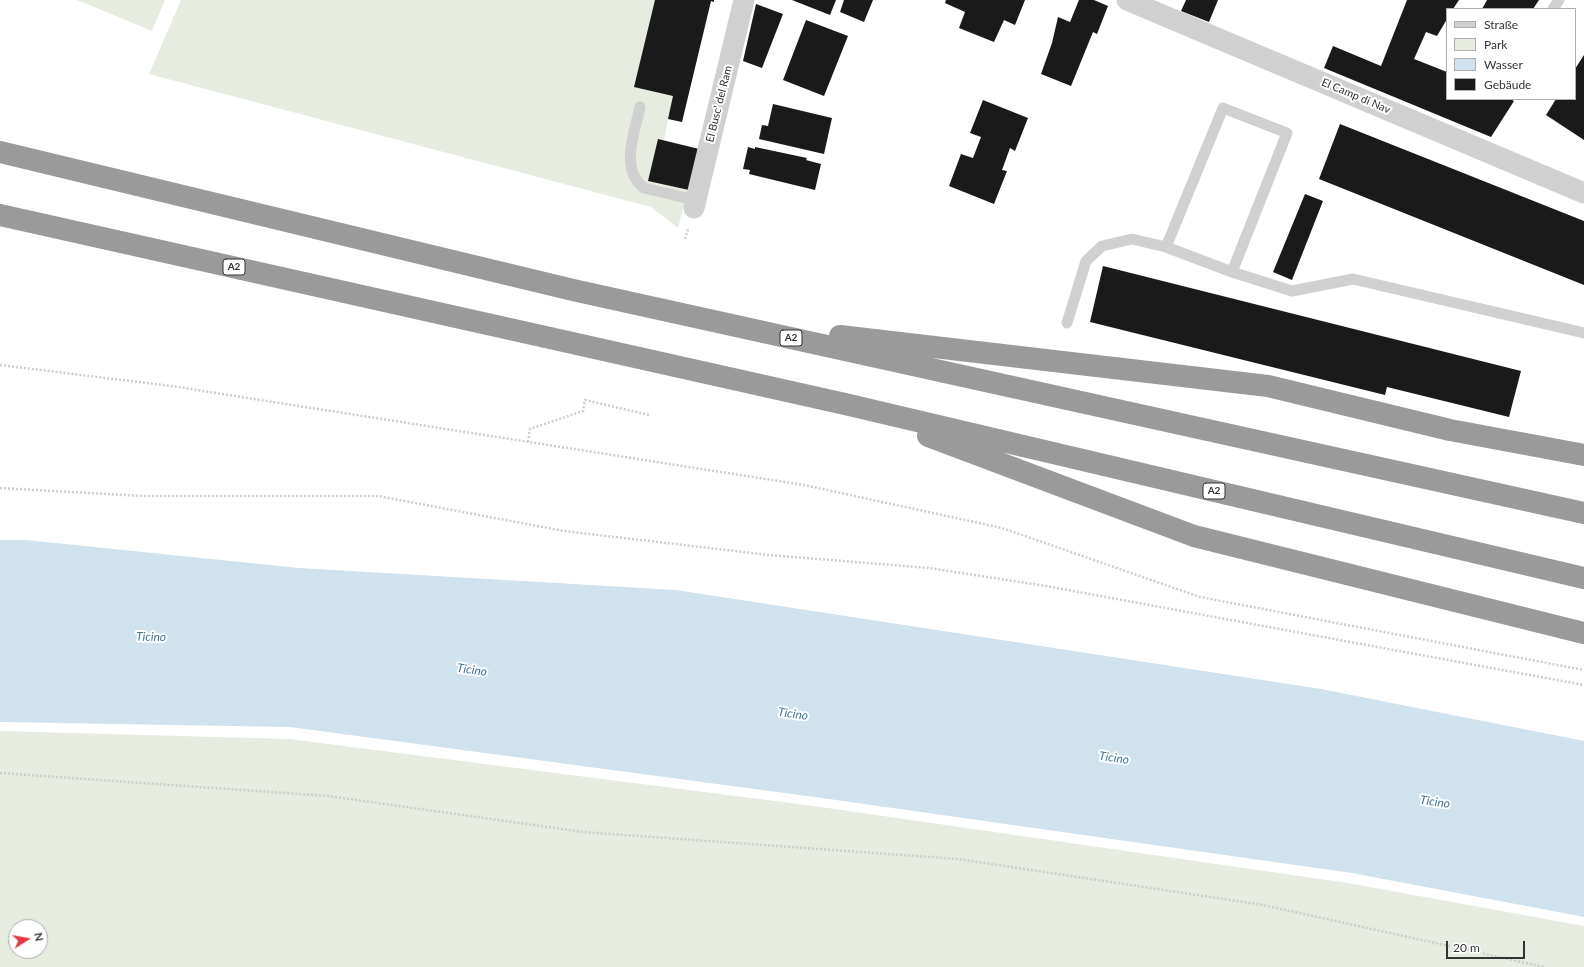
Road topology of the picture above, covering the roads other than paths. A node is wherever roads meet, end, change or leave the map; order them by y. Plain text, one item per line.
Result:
1 (744, 0) edge
2 (1127, 0) edge
3 (640, 107) dead end
4 (0, 152) edge
5 (1584, 193) edge
6 (695, 204) joint
7 (0, 215) edge
8 (1166, 247) junction
9 (1232, 272) junction
10 (1067, 323) dead end
11 (725, 324) junction
12 (1584, 333) edge
13 (845, 404) junction
14 (1584, 455) edge
15 (1584, 513) edge
16 (1584, 578) edge
17 (1584, 633) edge

1 - 6 street, El Busc' del Ram
2 - 5 street, El Camp di Nav
3 - 6 lane
4 - 11 highway, A2
7 - 13 highway, A2
8 - 9 lane
8 - 9 lane
8 - 10 lane
9 - 12 lane
11 - 14 highway
11 - 15 highway, A2
13 - 16 highway, A2
13 - 17 highway

